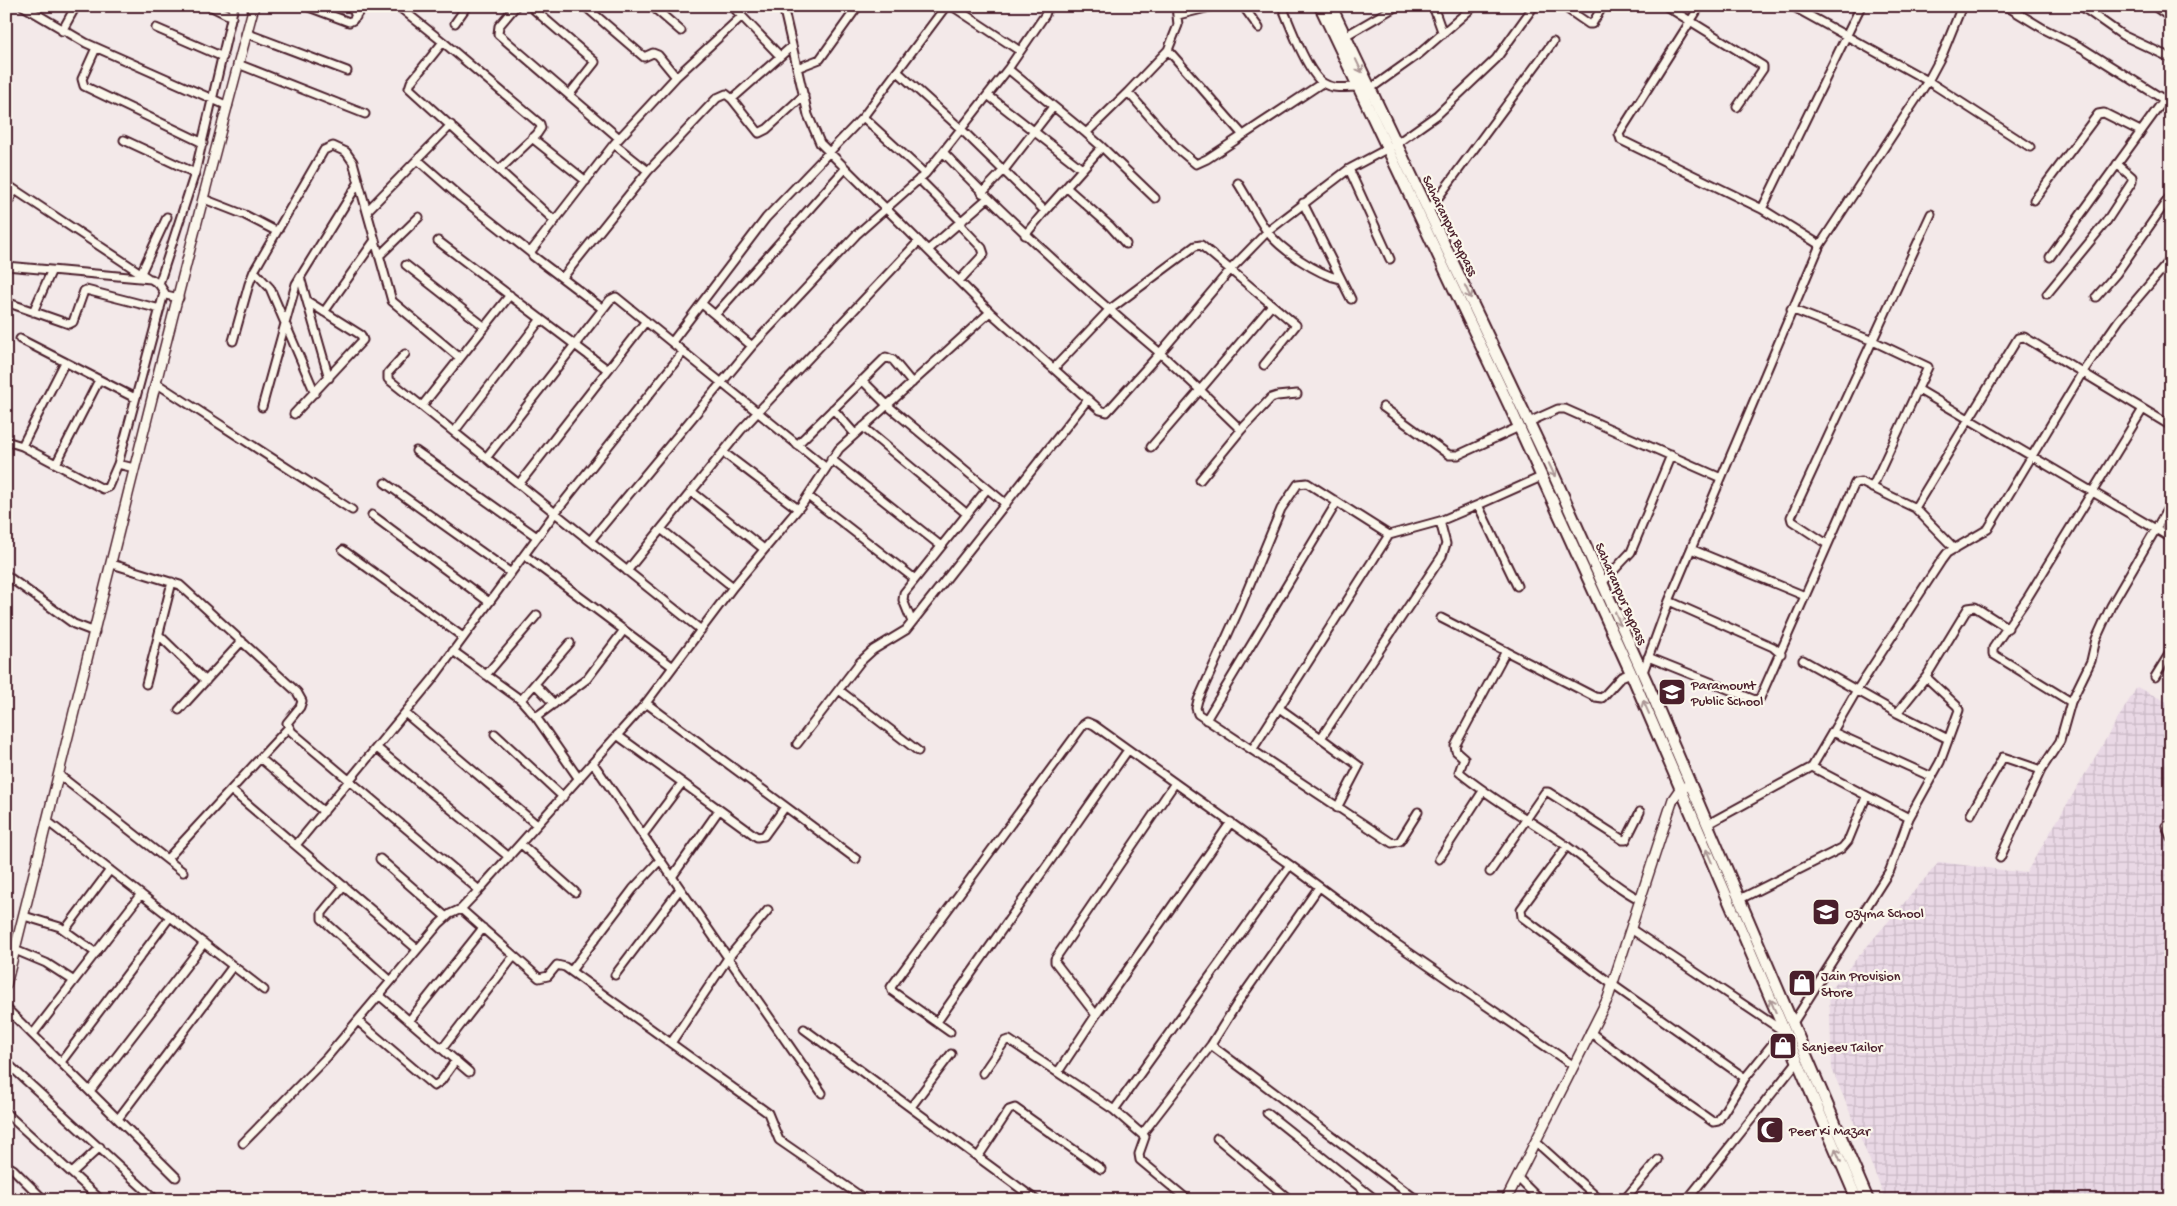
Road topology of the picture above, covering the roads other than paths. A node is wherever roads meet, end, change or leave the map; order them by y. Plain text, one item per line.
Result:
1 (23, 6) edge
2 (76, 6) edge
3 (210, 6) edge
4 (234, 6) edge
5 (254, 6) edge
6 (306, 6) edge
7 (352, 6) edge
8 (363, 6) edge
9 (398, 6) edge
10 (467, 6) edge
11 (516, 6) edge
12 (530, 6) edge
13 (586, 6) edge
14 (652, 6) edge
15 (732, 6) edge
16 (783, 6) edge
17 (858, 6) edge
18 (946, 6) edge
19 (952, 6) edge
20 (1048, 6) edge
21 (1176, 6) edge
22 (1214, 6) edge
23 (1242, 6) edge
24 (1282, 6) edge
25 (1320, 6) edge
26 (1331, 6) edge
27 (1397, 6) edge
28 (1433, 6) edge
29 (1474, 6) edge
30 (1534, 6) edge
31 (1562, 6) edge
32 (1603, 6) edge
33 (1666, 6) edge
34 (1700, 6) edge
35 (1792, 6) edge
36 (1860, 6) edge
37 (1962, 6) edge
38 (2006, 6) edge
39 (2081, 6) edge
40 (2154, 6) edge
41 (1384, 9) edge
42 (1178, 15) junction
43 (742, 16) junction
44 (232, 17) junction
45 (356, 17) junction
46 (2171, 18) edge
47 (1691, 20) junction
48 (455, 23) dead end
49 (156, 28) dead end
50 (1259, 28) dead end
51 (62, 31) junction
52 (681, 31) dead end
53 (246, 33) junction
54 (1443, 34) junction
55 (1345, 36) junction
56 (1845, 37) junction
57 (444, 42) junction
58 (1553, 42) dead end
59 (792, 46) junction
60 (96, 48) junction
61 (1168, 50) junction
62 (1020, 51) junction
63 (780, 56) junction
64 (222, 57) junction
65 (2171, 58) edge
66 (238, 64) junction
67 (797, 68) junction
68 (1008, 69) junction
69 (347, 71) dead end
70 (898, 72) junction
71 (676, 77) junction
72 (1928, 81) junction
73 (1322, 83) junction
74 (1358, 87) junction
75 (1370, 89) junction
76 (2171, 90) edge
77 (1128, 92) junction
78 (569, 95) junction
79 (804, 95) junction
80 (988, 96) junction
81 (732, 99) junction
82 (2163, 99) junction
83 (215, 100) junction
84 (227, 105) junction
85 (1053, 107) junction
86 (1737, 108) dead end
87 (365, 114) dead end
88 (864, 117) junction
89 (451, 125) junction
90 (961, 129) junction
91 (1034, 131) junction
92 (2140, 131) junction
93 (1086, 133) junction
94 (1242, 134) junction
95 (532, 138) junction
96 (124, 140) dead end
97 (617, 141) junction
98 (203, 143) junction
99 (1391, 146) junction
100 (1102, 147) junction
101 (2030, 147) dead end
102 (943, 152) junction
103 (830, 154) junction
104 (418, 160) junction
105 (2116, 164) junction
106 (845, 169) junction
107 (1082, 169) junction
108 (1349, 169) junction
109 (499, 170) junction
110 (1004, 170) junction
111 (648, 171) junction
112 (196, 173) junction
113 (925, 174) junction
114 (919, 179) junction
115 (586, 181) junction
116 (359, 182) junction
117 (1238, 183) dead end
118 (6, 184) edge
119 (1067, 188) junction
120 (15, 190) junction
121 (2171, 195) edge
122 (985, 196) junction
123 (1155, 198) dead end
124 (204, 199) junction
125 (2034, 200) dead end
126 (1303, 203) junction
127 (6, 205) edge
128 (886, 208) junction
129 (1762, 209) junction
130 (1429, 210) junction
131 (367, 212) junction
132 (1046, 212) junction
133 (1931, 214) dead end
134 (167, 217) dead end
135 (419, 217) dead end
136 (555, 221) junction
137 (960, 223) junction
138 (276, 231) junction
139 (1267, 232) junction
140 (1025, 235) junction
141 (375, 240) junction
142 (438, 241) dead end
143 (919, 241) junction
144 (1126, 244) dead end
145 (1820, 245) junction
146 (928, 250) junction
147 (531, 253) junction
148 (379, 256) junction
149 (2050, 257) dead end
150 (1390, 259) dead end
151 (2171, 259) edge
152 (406, 265) dead end
153 (6, 266) edge
154 (1230, 270) junction
155 (254, 271) junction
156 (51, 272) junction
157 (141, 273) junction
158 (300, 277) junction
159 (563, 277) junction
160 (151, 279) junction
161 (1340, 279) junction
162 (959, 281) junction
163 (159, 284) junction
164 (2047, 294) dead end
165 (510, 295) junction
166 (172, 296) junction
167 (2096, 297) dead end
168 (1351, 299) dead end
169 (306, 301) junction
170 (6, 302) edge
171 (702, 304) junction
172 (1272, 305) junction
173 (160, 309) junction
174 (603, 309) junction
175 (1791, 309) junction
176 (1109, 310) junction
177 (33, 312) junction
178 (324, 312) junction
179 (990, 312) junction
180 (715, 315) junction
181 (541, 319) junction
182 (646, 321) junction
183 (285, 324) junction
184 (485, 326) junction
185 (20, 339) dead end
186 (234, 341) dead end
187 (672, 342) junction
188 (1873, 342) junction
189 (575, 344) junction
190 (752, 346) junction
191 (683, 352) junction
192 (1160, 352) junction
193 (405, 354) dead end
194 (460, 358) junction
195 (65, 362) junction
196 (1264, 365) dead end
197 (1054, 368) junction
198 (608, 370) junction
199 (2082, 373) junction
200 (329, 378) junction
201 (99, 380) junction
202 (862, 380) junction
203 (156, 383) junction
204 (720, 383) junction
205 (912, 383) junction
206 (1200, 390) junction
207 (1919, 390) junction
208 (314, 393) junction
209 (1297, 394) dead end
210 (135, 398) junction
211 (1088, 400) junction
212 (887, 405) junction
213 (422, 406) junction
214 (262, 407) dead end
215 (1383, 407) dead end
216 (833, 409) junction
217 (2143, 409) junction
218 (757, 413) junction
219 (294, 414) dead end
220 (1968, 419) junction
221 (1529, 422) junction
222 (2171, 426) edge
223 (864, 427) junction
224 (1519, 427) junction
225 (1241, 430) junction
226 (454, 432) junction
227 (855, 434) junction
228 (6, 441) edge
229 (797, 445) junction
230 (22, 446) junction
231 (1151, 447) dead end
232 (1542, 450) junction
233 (416, 451) dead end
234 (723, 452) junction
235 (1531, 454) junction
236 (1671, 455) junction
237 (2032, 456) junction
238 (486, 458) junction
239 (831, 459) junction
240 (56, 464) junction
241 (120, 464) junction
242 (825, 467) junction
243 (133, 468) junction
244 (1541, 477) junction
245 (1721, 478) junction
246 (1200, 480) dead end
247 (386, 483) dead end
248 (519, 484) junction
249 (1872, 488) junction
250 (987, 489) junction
251 (691, 491) junction
252 (2093, 492) junction
253 (808, 496) junction
254 (1337, 502) junction
255 (2171, 503) edge
256 (1006, 504) junction
257 (1478, 505) junction
258 (1915, 508) junction
259 (798, 509) junction
260 (352, 510) dead end
261 (555, 513) junction
262 (967, 514) junction
263 (372, 515) dead end
264 (1440, 521) junction
265 (661, 529) junction
266 (2156, 530) junction
267 (1389, 535) junction
268 (537, 538) junction
269 (2171, 538) edge
270 (590, 541) junction
271 (1827, 544) junction
272 (941, 546) junction
273 (1691, 549) junction
274 (1955, 549) junction
275 (343, 550) dead end
276 (764, 550) junction
277 (524, 555) junction
278 (112, 564) junction
279 (627, 571) junction
280 (510, 573) junction
281 (6, 575) edge
282 (915, 579) junction
283 (172, 582) junction
284 (1602, 583) junction
285 (1517, 586) dead end
286 (733, 587) junction
287 (1805, 596) junction
288 (1669, 601) junction
289 (489, 602) junction
290 (537, 615) dead end
291 (1440, 618) dead end
292 (912, 622) junction
293 (2008, 628) junction
294 (624, 630) junction
295 (700, 630) junction
296 (95, 632) junction
297 (159, 635) junction
298 (463, 637) junction
299 (242, 641) junction
300 (570, 643) dead end
301 (453, 651) junction
302 (1506, 651) junction
303 (2171, 651) edge
304 (1781, 654) junction
305 (1648, 657) junction
306 (1803, 660) dead end
307 (673, 667) junction
308 (1642, 672) junction
309 (486, 675) junction
310 (1632, 675) junction
311 (1926, 677) junction
312 (2155, 677) dead end
313 (206, 681) junction
314 (146, 684) dead end
315 (535, 684) junction
316 (839, 690) junction
317 (1857, 690) junction
318 (521, 700) junction
319 (2071, 702) junction
320 (646, 703) junction
321 (554, 704) junction
322 (1279, 708) junction
323 (179, 710) dead end
324 (405, 713) junction
325 (1897, 714) junction
326 (536, 717) junction
327 (1206, 720) junction
328 (288, 728) junction
329 (1833, 732) junction
330 (495, 734) dead end
331 (617, 735) junction
332 (1321, 738) junction
333 (1948, 739) junction
334 (797, 744) dead end
335 (377, 748) junction
336 (1128, 750) junction
337 (1252, 750) junction
338 (918, 751) dead end
339 (260, 758) junction
340 (593, 763) junction
341 (1812, 767) junction
342 (2041, 770) junction
343 (59, 775) junction
344 (1932, 777) junction
345 (579, 779) junction
346 (351, 780) junction
347 (682, 783) junction
348 (1175, 783) junction
349 (1690, 785) junction
350 (1680, 789) junction
351 (231, 790) junction
352 (1483, 791) junction
353 (562, 797) junction
354 (1866, 797) junction
355 (785, 806) junction
356 (1337, 808) junction
357 (719, 810) junction
358 (324, 812) junction
359 (1418, 812) dead end
360 (1640, 812) dead end
361 (1971, 814) dead end
362 (1909, 818) junction
363 (47, 821) junction
364 (1526, 821) junction
365 (1231, 822) junction
366 (1708, 824) junction
367 (538, 825) junction
368 (2166, 826) dead end
369 (643, 836) junction
370 (2171, 838) edge
371 (521, 844) junction
372 (296, 845) junction
373 (1567, 846) junction
374 (509, 857) junction
375 (2000, 858) dead end
376 (167, 859) junction
377 (380, 859) dead end
378 (856, 859) dead end
379 (1438, 859) dead end
380 (660, 860) junction
381 (1290, 865) junction
382 (110, 870) junction
383 (183, 872) dead end
384 (1490, 872) dead end
385 (672, 877) junction
386 (344, 886) junction
387 (1319, 887) junction
388 (680, 889) junction
389 (479, 890) junction
390 (575, 892) dead end
391 (141, 894) junction
392 (1640, 899) junction
393 (1740, 899) junction
394 (461, 909) junction
395 (768, 910) dead end
396 (24, 916) junction
397 (170, 917) junction
398 (446, 917) junction
399 (482, 928) junction
400 (1631, 929) junction
401 (66, 930) junction
402 (204, 943) junction
403 (417, 948) junction
404 (15, 950) junction
405 (96, 953) junction
406 (514, 956) junction
407 (728, 958) junction
408 (234, 966) junction
409 (571, 971) junction
410 (615, 974) dead end
411 (74, 981) junction
412 (391, 981) junction
413 (6, 985) edge
414 (1613, 985) junction
415 (264, 990) dead end
416 (379, 995) junction
417 (6, 1008) edge
418 (1096, 1014) junction
419 (358, 1020) junction
420 (409, 1021) junction
421 (937, 1022) junction
422 (1793, 1023) junction
423 (804, 1029) dead end
424 (950, 1032) dead end
425 (1590, 1032) junction
426 (1783, 1032) junction
427 (33, 1034) junction
428 (671, 1043) junction
429 (1211, 1045) junction
430 (442, 1049) junction
431 (952, 1054) dead end
432 (456, 1060) junction
433 (6, 1062) edge
434 (61, 1062) junction
435 (1797, 1062) junction
436 (1574, 1066) junction
437 (470, 1072) dead end
438 (1058, 1072) junction
439 (983, 1073) dead end
440 (1745, 1078) junction
441 (90, 1091) junction
442 (822, 1093) dead end
443 (910, 1107) junction
444 (1114, 1110) junction
445 (6, 1113) edge
446 (1267, 1113) dead end
447 (118, 1118) junction
448 (1143, 1133) junction
449 (1217, 1138) dead end
450 (1536, 1142) junction
451 (243, 1143) dead end
452 (100, 1148) junction
453 (978, 1157) junction
454 (1658, 1160) dead end
455 (6, 1165) edge
456 (1101, 1169) dead end
457 (72, 1173) junction
458 (176, 1177) dead end
459 (1518, 1178) junction
460 (1287, 1199) edge
461 (1689, 1199) edge
462 (44, 1200) edge
463 (101, 1200) edge
464 (156, 1200) edge
465 (866, 1200) edge
466 (1036, 1200) edge
467 (1188, 1200) edge
468 (1376, 1200) edge
469 (1417, 1200) edge
470 (1506, 1200) edge
471 (1540, 1200) edge
472 (1600, 1200) edge
473 (1624, 1200) edge
474 (1857, 1200) edge
475 (1868, 1200) edge

1 - 51 street
2 - 51 street
3 - 44 street
4 - 44 street
5 - 53 street
6 - 45 street
7 - 45 street
8 - 45 street
9 - 57 street
10 - 48 street
11 - 78 street
12 - 78 street
13 - 71 street
14 - 52 street
15 - 43 street
16 - 59 street
17 - 67 street
18 - 70 street
19 - 62 street
20 - 62 street
21 - 42 street
22 - 42 street
23 - 50 street
24 - 73 street
25 - 74 main road
26 - 55 main road, Saharanpur Bypass
27 - 41 street
28 - 54 street
29 - 54 street
30 - 99 street
31 - 32 street
33 - 47 street
34 - 47 street
35 - 56 street
36 - 56 street
37 - 72 street
38 - 82 street
39 - 65 street
40 - 46 street
41 - 55 street
42 - 61 street
43 - 63 street
43 - 71 street
44 - 64 street
47 - 86 street
47 - 129 street
49 - 64 street
51 - 60 street
53 - 66 street
53 - 69 street
54 - 75 street
55 -> 75 main road, Saharanpur Bypass
56 - 72 street
56 - 129 street
57 - 89 street
57 - 95 street
58 - 130 street
59 - 63 street
59 - 67 street
60 - 83 street
60 - 98 street
61 - 77 street
61 - 94 street
62 - 68 street
63 - 81 street
64 - 83 street
66 - 84 street
66 - 87 street
67 - 79 street
68 - 80 street
68 - 85 street
70 - 88 street
70 - 90 street
71 - 97 street
72 - 101 street
72 - 145 street
73 - 74 street
73 - 94 street
74 - 99 main road
75 - 99 main road, Saharanpur Bypass
76 - 82 street
77 - 93 street
77 - 94 street
78 - 97 street
79 - 81 street
79 - 103 street
80 - 90 street
80 - 91 street
81 - 111 street
82 - 92 street
83 - 84 street
83 - 98 street
84 - 124 street
85 - 91 street
85 - 93 street
88 - 103 street
88 - 113 street
89 - 104 street
89 - 109 street
90 - 102 street
90 - 110 street
91 - 107 street
91 - 110 street
92 - 105 street
92 - 125 street
93 - 100 street
95 - 109 street
95 - 115 street
96 - 112 street
97 - 111 street
97 - 115 street
98 - 112 street
99 - 108 street
99 - 130 main road, Saharanpur Bypass
99 - 224 main road
100 - 107 street
100 - 123 street
102 - 113 street
102 - 122 street
103 - 106 street
103 - 171 street
104 - 131 street
104 - 147 street
105 - 149 street
105 - 164 street
106 - 128 street
106 - 180 street
107 - 119 street
108 - 126 street
108 - 150 street
109 - 136 street
110 - 122 street
110 - 132 street
111 - 159 street
112 - 163 street
113 - 114 street
114 - 128 street
114 - 137 street
115 - 136 street
116 - 131 street
116 - 138 street
116 - 158 street
117 - 139 street
118 - 120 street
119 - 132 street
119 - 144 street
120 - 127 street
120 - 157 street
121 - 167 street
122 - 137 street
122 - 140 street
124 - 138 street
124 - 166 street
126 - 139 street
126 - 161 street
128 - 143 street
128 - 190 street
129 - 145 street
130 -> 221 main road, Saharanpur Bypass
131 - 141 street
132 - 140 street
133 - 188 street
134 - 157 street
135 - 148 street
136 - 147 street
137 - 146 street
137 - 162 street
138 - 155 street
139 - 154 street
139 - 161 street
140 - 176 street
141 - 148 street
141 - 178 street
142 - 165 street
143 - 146 street
143 - 218 street
145 - 175 street
146 - 162 street
147 - 159 street
148 - 194 street
151 - 199 street
152 - 184 street
153 - 156 street
154 - 172 street
154 - 176 street
154 - 192 street
155 - 183 street
155 - 186 street
156 - 160 street
156 - 177 street
157 - 160 street
158 - 169 street
158 - 183 street
159 - 174 street
160 - 163 street
161 - 168 street
162 - 179 street
163 - 166 street
165 - 181 street
165 - 184 street
166 - 173 street
166 - 203 street
169 - 178 street
169 - 200 street
170 - 177 street
171 - 180 street
171 - 187 street
172 - 196 street
172 - 206 street
173 - 177 street
173 - 210 street
174 - 182 street
174 - 189 street
175 - 188 street
175 - 245 street
176 - 192 street
176 - 197 street
178 - 200 street
179 - 197 street
179 - 205 street
180 - 190 street
181 - 189 street
181 - 226 street
182 - 187 street
182 - 198 street
183 - 208 street
183 - 214 street
184 - 194 street
185 - 195 street
187 - 191 street
188 - 207 street
188 - 271 street
189 - 198 street
189 - 238 street
190 - 204 street
191 - 204 street
191 - 261 street
192 - 206 street
192 - 211 street
193 - 213 street
194 - 213 street
195 - 201 street
195 - 230 street
197 - 211 street
198 - 248 street
199 - 217 street
199 - 220 street
199 - 237 street
200 - 208 street
201 - 210 street
201 - 240 street
202 - 205 street
202 - 212 street
202 - 216 street
203 - 243 street
203 - 260 street
204 - 218 street
204 - 270 street
205 - 212 street
206 - 225 street
206 - 231 street
207 - 220 street
207 - 249 street
208 - 219 street
209 - 225 street
210 - 241 street
211 - 256 street
212 - 223 street
212 - 250 street
213 - 226 street
215 - 224 street
216 - 227 street
216 - 229 street
217 - 222 street
217 - 252 street
218 - 229 street
218 - 234 street
220 - 237 street
220 - 258 street
221 - 232 main road, Saharanpur Bypass
221 - 236 street
223 - 227 street
223 - 262 street
224 - 235 main road
225 - 246 street
226 - 238 street
227 - 239 street
228 - 230 street
229 - 242 street
230 - 240 street
232 - 235 main road
232 -> 284 main road, Saharanpur Bypass
233 - 268 street
234 - 251 street
234 - 259 street
235 - 244 main road
236 - 245 street
236 - 284 street
237 - 252 street
237 - 274 street
238 - 248 street
239 - 242 street
239 - 272 street
240 - 241 street
241 - 243 street
242 - 253 street
243 - 278 street
244 - 257 street
244 - 310 main road
245 - 273 street
247 - 280 street
248 - 261 street
249 - 258 street
249 - 271 street
250 - 256 street
250 - 262 street
251 - 265 street
251 - 276 street
252 - 266 street
252 - 293 street
253 - 259 street
253 - 282 street
254 - 267 street
254 - 327 street
254 - 327 street
255 - 266 street
256 - 292 street
257 - 264 street
257 - 285 street
258 - 274 street
259 - 276 street
261 - 268 street
261 - 270 street
262 - 272 street
263 - 289 street
264 - 267 street
264 - 332 street
265 - 279 street
265 - 286 street
266 - 269 street
266 - 319 street
267 - 322 street
268 - 277 street
270 - 279 street
271 - 287 street
272 - 282 street
273 - 287 street
273 - 288 street
274 - 317 street
275 - 298 street
276 - 286 street
277 - 280 street
277 - 294 street
278 - 283 street
278 - 296 street
279 - 295 street
280 - 289 street
281 - 296 street
282 - 292 street
283 - 297 street
283 - 299 street
284 -> 308 main road, Saharanpur Bypass
286 - 295 street
287 - 304 street
288 - 304 street
288 - 305 street
289 - 298 street
290 - 309 street
291 - 302 street
292 - 316 street
293 - 311 street
293 - 319 street
294 - 307 street
294 - 321 street
295 - 307 street
296 - 343 street
297 - 313 street
297 - 314 street
298 - 301 street
299 - 313 street
299 - 328 street
300 - 315 street
301 - 309 street
301 - 324 street
302 - 310 street
302 - 352 street
303 - 312 street
304 - 305 street
305 - 308 street
306 - 317 street
307 - 320 street
308 - 310 street
308 - 349 main road, Saharanpur Bypass
309 - 318 street
350 -> 310 main road
311 - 325 street
311 - 333 street
313 - 323 street
315 - 318 street
315 - 321 street
316 - 334 street
316 - 338 street
317 - 325 street
317 - 329 street
318 - 326 street
319 - 342 street
320 - 331 street
320 - 355 street
321 - 326 street
322 - 332 street
322 - 337 street
324 - 335 street
324 - 367 street
325 - 333 street
326 - 345 street
327 - 337 street
328 - 339 street
328 - 346 street
329 - 341 street
329 - 344 street
330 - 353 street
331 - 340 street
331 - 347 street
332 - 356 street
333 - 344 street
335 - 346 street
335 - 374 street
336 - 348 street
336 - 421 street
336 - 421 street
337 - 356 street
339 - 351 street
339 - 358 street
340 - 345 street
340 - 369 street
341 - 354 street
341 - 366 street
342 - 361 street
342 - 375 street
343 - 363 street
343 - 376 street
344 - 362 street
345 - 353 street
346 - 358 street
346 - 389 street
347 - 357 street
347 - 369 street
348 - 365 street
348 - 418 street
349 - 350 street
349 - 366 main road, Saharanpur Bypass
350 - 392 street
426 -> 350 main road
351 - 372 street
351 - 376 street
352 - 364 street
352 - 379 street
353 - 367 street
354 - 362 street
354 - 393 street
355 - 357 street
355 - 378 street
356 - 359 street
357 - 385 street
358 - 372 street
360 - 364 street
362 - 422 street
363 - 382 street
363 - 396 street
364 - 373 street
364 - 384 street
365 - 381 street
365 - 418 street
366 - 393 main road, Saharanpur Bypass
367 - 371 street
368 - 370 street
369 - 380 street
371 - 374 street
371 - 390 street
372 - 386 street
373 - 392 street
373 - 414 street
374 - 389 street
376 - 383 street
377 - 398 street
380 - 385 street
380 - 409 street
381 - 387 street
381 - 444 street
382 - 391 street
382 - 401 street
385 - 388 street
386 - 403 street
386 - 412 street
387 - 429 street
387 - 436 street
388 - 407 street
388 - 410 street
389 - 394 street
391 - 397 street
391 - 405 street
392 - 400 street
393 - 422 main road, Saharanpur Bypass
394 - 398 street
394 - 399 street
395 - 407 street
396 - 401 street
396 - 404 street
397 - 402 street
397 - 434 street
398 - 403 street
399 - 406 street
399 - 420 street
400 - 414 street
400 - 426 street
401 - 405 street
402 - 408 street
402 - 441 street
403 - 412 street
404 - 411 street
404 - 413 street
405 - 411 street
406 - 409 street
406 - 430 street
407 - 428 street
407 - 442 street
408 - 415 street
408 - 447 street
409 - 428 street
411 - 427 street
412 - 416 street
414 - 425 street
414 - 440 street
416 - 419 street
416 - 420 street
417 - 427 street
418 - 438 street
419 - 432 street
419 - 451 street
420 - 430 street
421 - 424 street
422 - 475 main road, Saharanpur Bypass
423 - 443 street
425 - 436 street
425 - 440 street
426 - 435 main road
426 - 440 street
427 - 434 street
428 - 465 street
429 - 448 street
429 - 469 street
430 - 432 street
431 - 443 street
432 - 437 street
433 - 452 street
434 - 441 street
435 - 461 street
474 -> 435 main road
436 - 450 street
438 - 439 street
438 - 444 street
441 - 447 street
443 - 453 street
444 - 448 street
445 - 457 street
446 - 468 street
447 - 458 street
448 - 467 street
449 - 460 street
450 - 459 street
450 - 472 street
452 - 457 street
452 - 464 street
453 - 456 street
453 - 466 street
454 - 473 street
455 - 462 street
457 - 463 street
459 - 470 street
459 - 471 street

